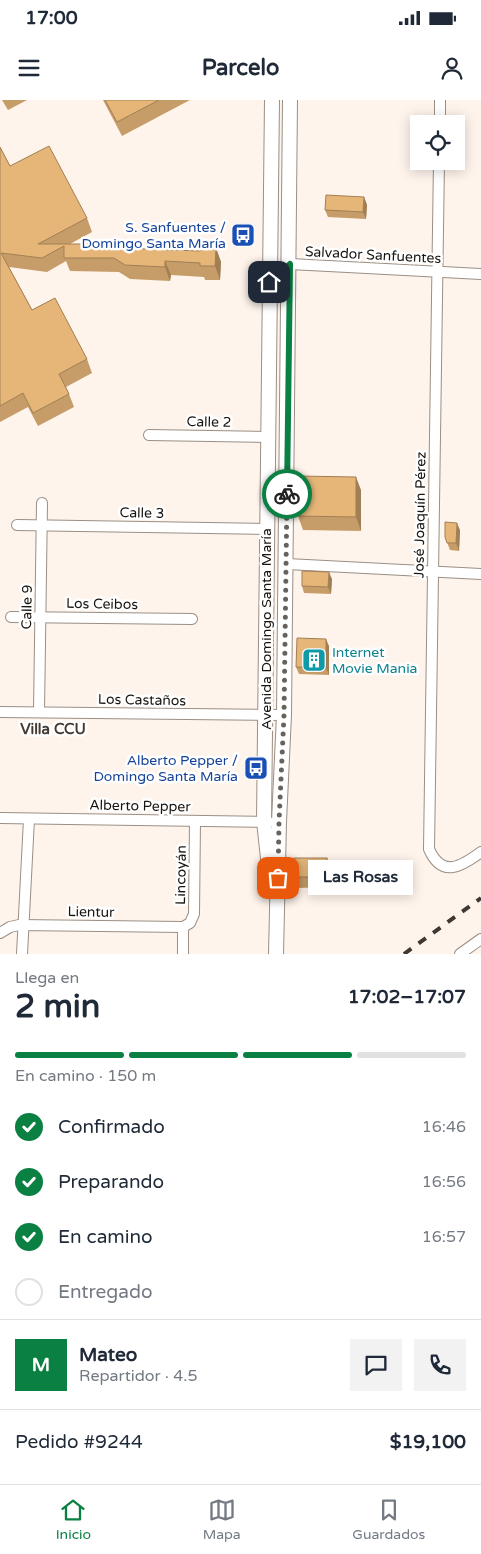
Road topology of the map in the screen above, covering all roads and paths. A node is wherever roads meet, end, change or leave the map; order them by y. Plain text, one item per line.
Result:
1 (272, 100) edge
2 (290, 100) edge
3 (440, 100) edge
4 (440, 115) edge
5 (440, 170) edge
6 (290, 264) junction
7 (438, 272) junction
8 (481, 274) edge
9 (269, 282) junction
10 (149, 435) dead end
11 (268, 437) junction
12 (42, 503) dead end
13 (17, 525) dead end
14 (42, 526) junction
15 (267, 529) junction
16 (286, 564) junction
17 (433, 571) junction
18 (481, 574) edge
19 (11, 617) dead end
20 (40, 617) junction
21 (192, 619) dead end
22 (0, 712) edge
23 (39, 712) junction
24 (265, 715) junction
25 (284, 715) junction
26 (0, 818) edge
27 (29, 819) junction
28 (195, 821) junction
29 (264, 821) junction
30 (279, 822) junction
31 (481, 852) edge
32 (276, 917) junction
33 (24, 925) junction
34 (183, 927) junction
35 (0, 933) edge
36 (481, 939) edge
37 (22, 954) edge
38 (183, 954) edge
39 (276, 954) edge
40 (460, 954) edge

1 - 9 main road, Avenida Domingo Santa María
2 - 6 main road, Avenida Domingo Santa María
3 - 4 street
5 - 7 street, José Joaquín Pérez
6 - 7 street, Salvador Sanfuentes
6 - 9 street, Salvador Sanfuentes
6 - 16 main road, Avenida Domingo Santa María
7 - 8 street, Salvador Sanfuentes
7 - 17 street, José Joaquín Pérez
9 - 11 main road, Avenida Domingo Santa María
10 - 11 street, Calle 2
11 - 15 main road, Avenida Domingo Santa María
12 - 14 street, Calle 9
13 - 14 street, Calle 3
14 - 15 street, Calle 3
14 - 20 street, Calle 9
15 - 24 main road, Avenida Domingo Santa María
16 - 17 street
16 - 25 main road, Avenida Domingo Santa María
17 - 18 street
17 - 31 street, José Joaquín Pérez
19 - 20 street, Los Ceibos
20 - 21 street, Los Ceibos
20 - 23 street, Calle 9
22 - 23 street, Los Castaños
23 - 24 street, Los Castaños
24 - 25 street, Los Castaños
24 - 29 main road, Avenida Domingo Santa María
25 - 30 main road, Avenida Domingo Santa María
26 - 27 street, Alberto Pepper
27 - 28 street, Alberto Pepper
27 - 33 street
28 - 29 street, Alberto Pepper
28 - 34 street, Lincoyán
29 - 30 street, Alberto Pepper
29 - 32 main road, Avenida Domingo Santa María
30 - 32 main road, Avenida Domingo Santa María
32 - 39 main road, Avenida Domingo Santa María
33 - 34 street, Lientur
33 - 35 street, Lientur
33 - 37 street
34 - 38 street, Lincoyán
36 - 40 street

